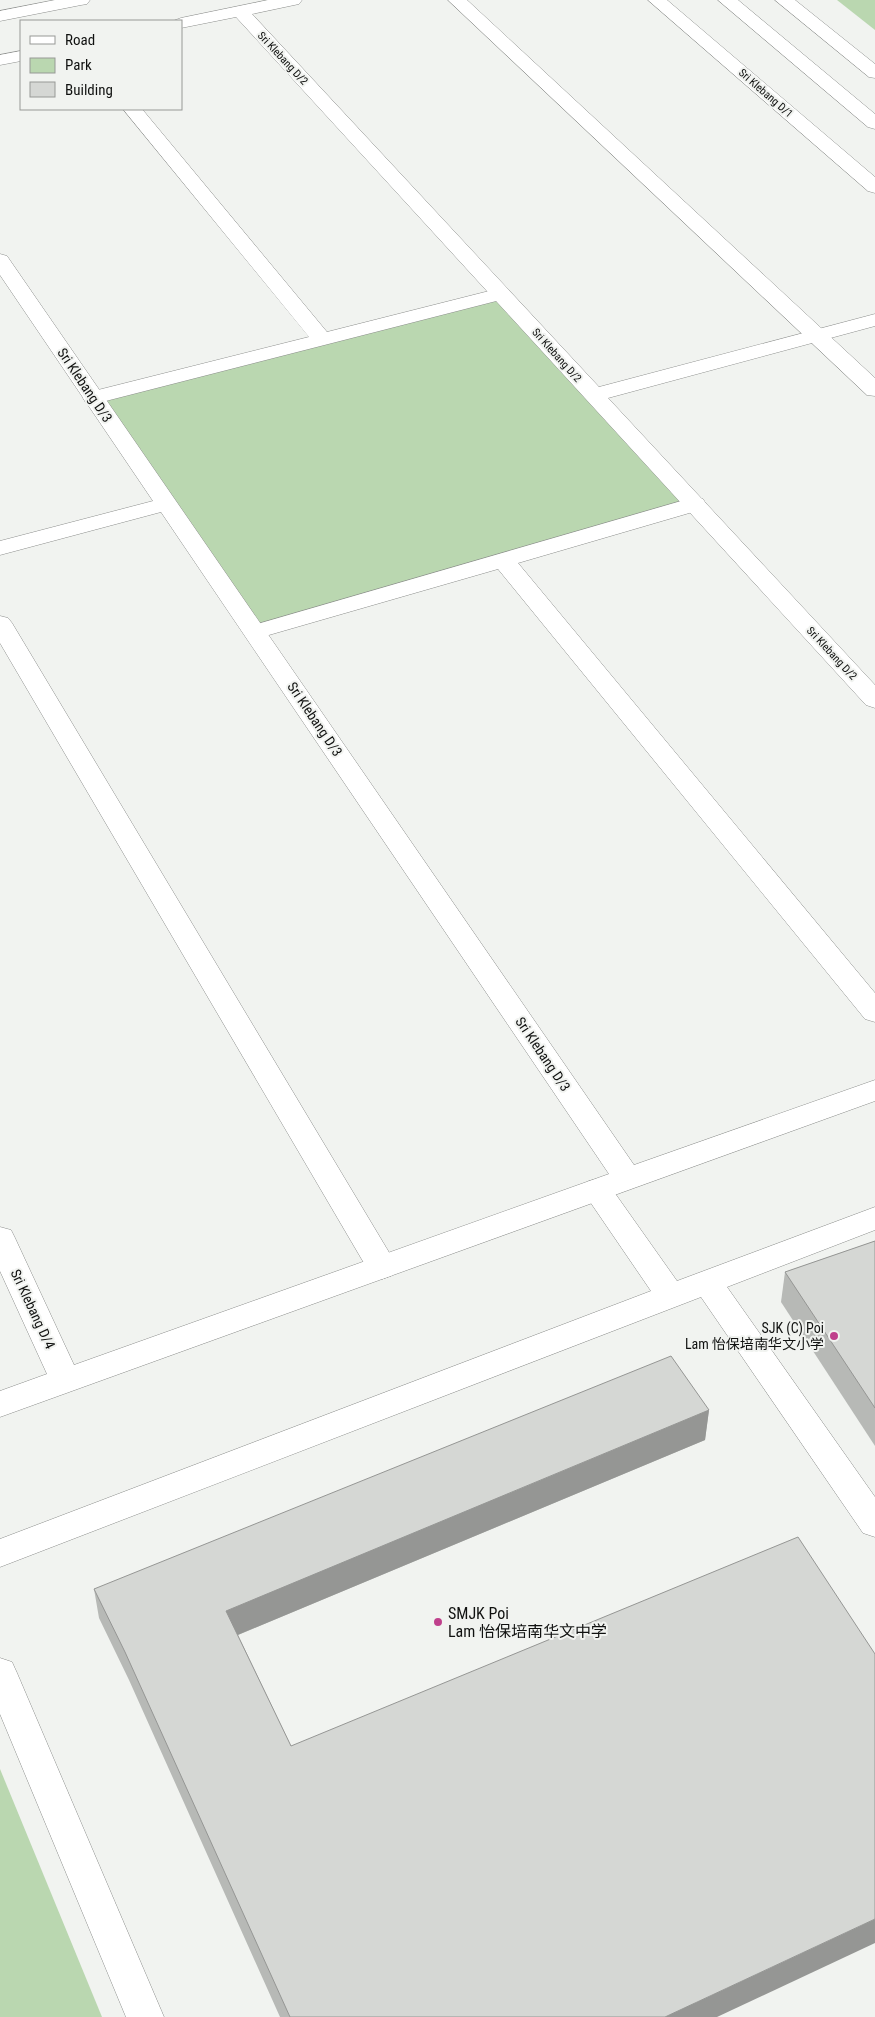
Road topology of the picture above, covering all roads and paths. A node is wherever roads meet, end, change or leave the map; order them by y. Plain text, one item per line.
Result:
1 (80, 0) edge
2 (293, 0) edge
3 (457, 0) edge
4 (657, 0) edge
5 (727, 0) edge
6 (784, 0) edge
7 (240, 11) junction
8 (0, 16) edge
9 (182, 23) edge
10 (20, 56) edge
11 (0, 60) edge
12 (875, 73) edge
13 (133, 110) edge
14 (875, 122) edge
15 (875, 187) edge
16 (0, 260) edge
17 (501, 294) junction
18 (875, 320) edge
19 (818, 336) junction
20 (323, 340) junction
21 (875, 390) edge
22 (594, 395) junction
23 (94, 398) junction
24 (167, 504) junction
25 (695, 504) junction
26 (0, 548) edge
27 (503, 560) junction
28 (0, 623) edge
29 (255, 632) junction
30 (875, 700) edge
31 (875, 1012) edge
32 (875, 1090) edge
33 (628, 1179) junction
34 (597, 1190) junction
35 (875, 1218) edge
36 (0, 1238) edge
37 (382, 1267) junction
38 (707, 1282) junction
39 (671, 1296) junction
40 (65, 1380) junction
41 (0, 1404) edge
42 (875, 1523) edge
43 (0, 1553) edge
44 (0, 1673) edge
45 (145, 2017) edge

1 - 8 street
2 - 7 street
3 - 19 street
4 - 15 street, Sri Klebang D/1
5 - 14 street
6 - 12 street
7 - 9 street
7 - 17 street, Sri Klebang D/2
10 - 11 street
13 - 20 street
16 - 23 street, Sri Klebang D/3
17 - 20 street
17 - 22 street, Sri Klebang D/2
18 - 19 street
19 - 21 street
19 - 22 street
20 - 23 street
22 - 25 street, Sri Klebang D/2
23 - 24 street, Sri Klebang D/3
24 - 26 street
24 - 29 street, Sri Klebang D/3
25 - 27 street
25 - 30 street, Sri Klebang D/2
27 - 29 street
27 - 31 street
28 - 37 street
29 - 33 street, Sri Klebang D/3
32 - 33 street
33 - 34 street
34 - 37 street
34 - 39 street
35 - 38 street
36 - 40 street, Sri Klebang D/4
37 - 40 street
38 - 39 street
38 - 42 street
39 - 43 street
40 - 41 street
44 - 45 street

